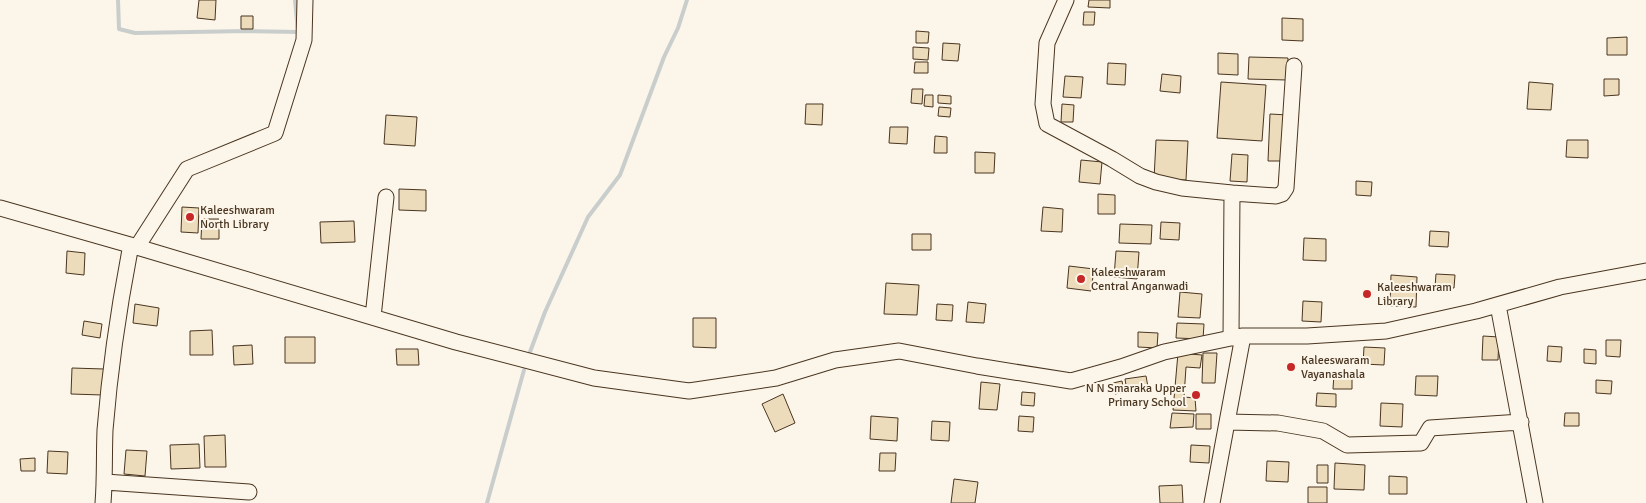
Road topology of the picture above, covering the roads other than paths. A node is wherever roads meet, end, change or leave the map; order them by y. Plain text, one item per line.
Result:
1 (305, 0) edge
2 (1066, 0) edge
3 (1294, 66) dead end
4 (1232, 194) junction
5 (386, 198) dead end
6 (0, 208) edge
7 (134, 246) junction
8 (1646, 271) edge
9 (1498, 305) junction
10 (372, 318) junction
11 (1237, 337) junction
12 (1227, 422) junction
13 (1521, 422) junction
14 (105, 482) junction
15 (248, 492) dead end
16 (102, 503) edge
17 (1212, 503) edge
18 (1535, 503) edge

1 - 7 street
2 - 4 street
3 - 4 street
4 - 11 street
5 - 10 street
6 - 7 street
7 - 10 street
7 - 14 street
8 - 9 street
9 - 11 street
9 - 13 street
10 - 11 street
11 - 12 street
12 - 13 street
12 - 17 street
13 - 18 street
14 - 15 street
14 - 16 street

